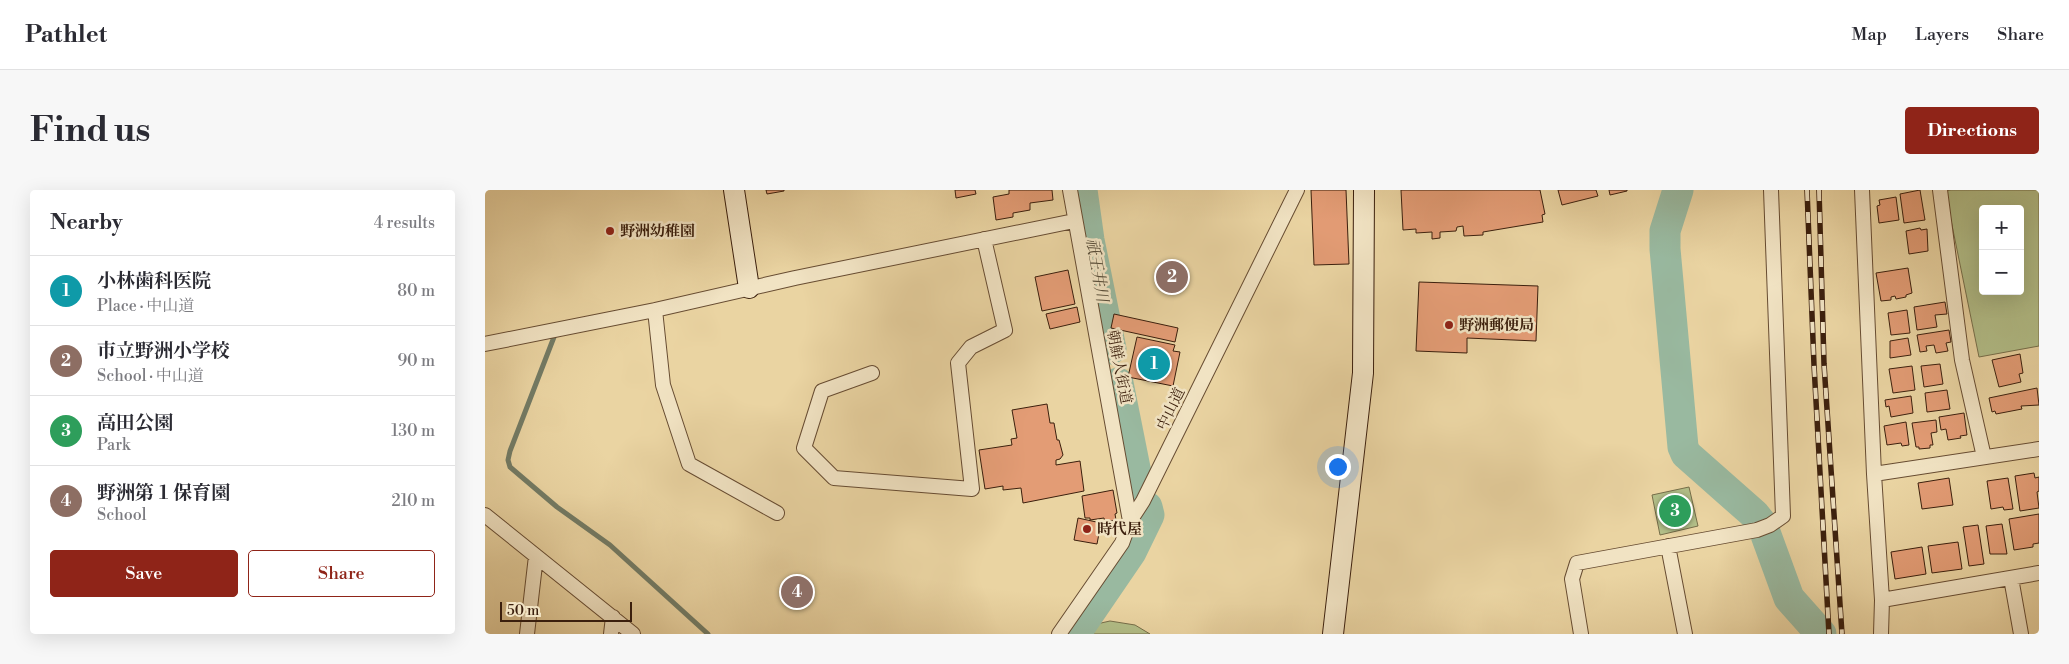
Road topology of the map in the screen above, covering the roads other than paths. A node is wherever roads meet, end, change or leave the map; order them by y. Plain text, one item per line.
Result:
1 (734, 190) edge
2 (1070, 190) edge
3 (1297, 190) edge
4 (1364, 190) edge
5 (1771, 190) edge
6 (1862, 190) edge
7 (1940, 190) edge
8 (1074, 221) junction
9 (984, 239) junction
10 (749, 288) junction
11 (655, 310) junction
12 (485, 344) edge
13 (872, 373) dead end
14 (2039, 449) edge
15 (1984, 457) junction
16 (1874, 474) junction
17 (777, 513) dead end
18 (485, 515) edge
19 (1130, 521) junction
20 (1668, 546) junction
21 (536, 556) junction
22 (2039, 574) edge
23 (2011, 578) junction
24 (1882, 600) junction
25 (613, 617) junction
26 (527, 634) edge
27 (611, 634) edge
28 (633, 634) edge
29 (1059, 634) edge
30 (1333, 634) edge
31 (1581, 634) edge
32 (1685, 634) edge
33 (1881, 634) edge
34 (2021, 634) edge

1 - 10 street
2 - 8 street, 朝鮮人街道
3 - 19 street, 中山道
4 - 30 street
5 - 20 street
6 - 16 street
7 - 15 street
8 - 9 street
8 - 19 street, 朝鮮人街道
9 - 10 street
9 - 13 street
10 - 11 street
11 - 12 street
11 - 17 street
14 - 15 street
15 - 16 street
16 - 24 street
18 - 21 street
19 - 29 street, 中山道
20 - 31 street
20 - 32 street
21 - 25 street
21 - 26 street
22 - 23 street
23 - 24 street
23 - 34 street
24 - 33 street
25 - 27 street
25 - 28 street

